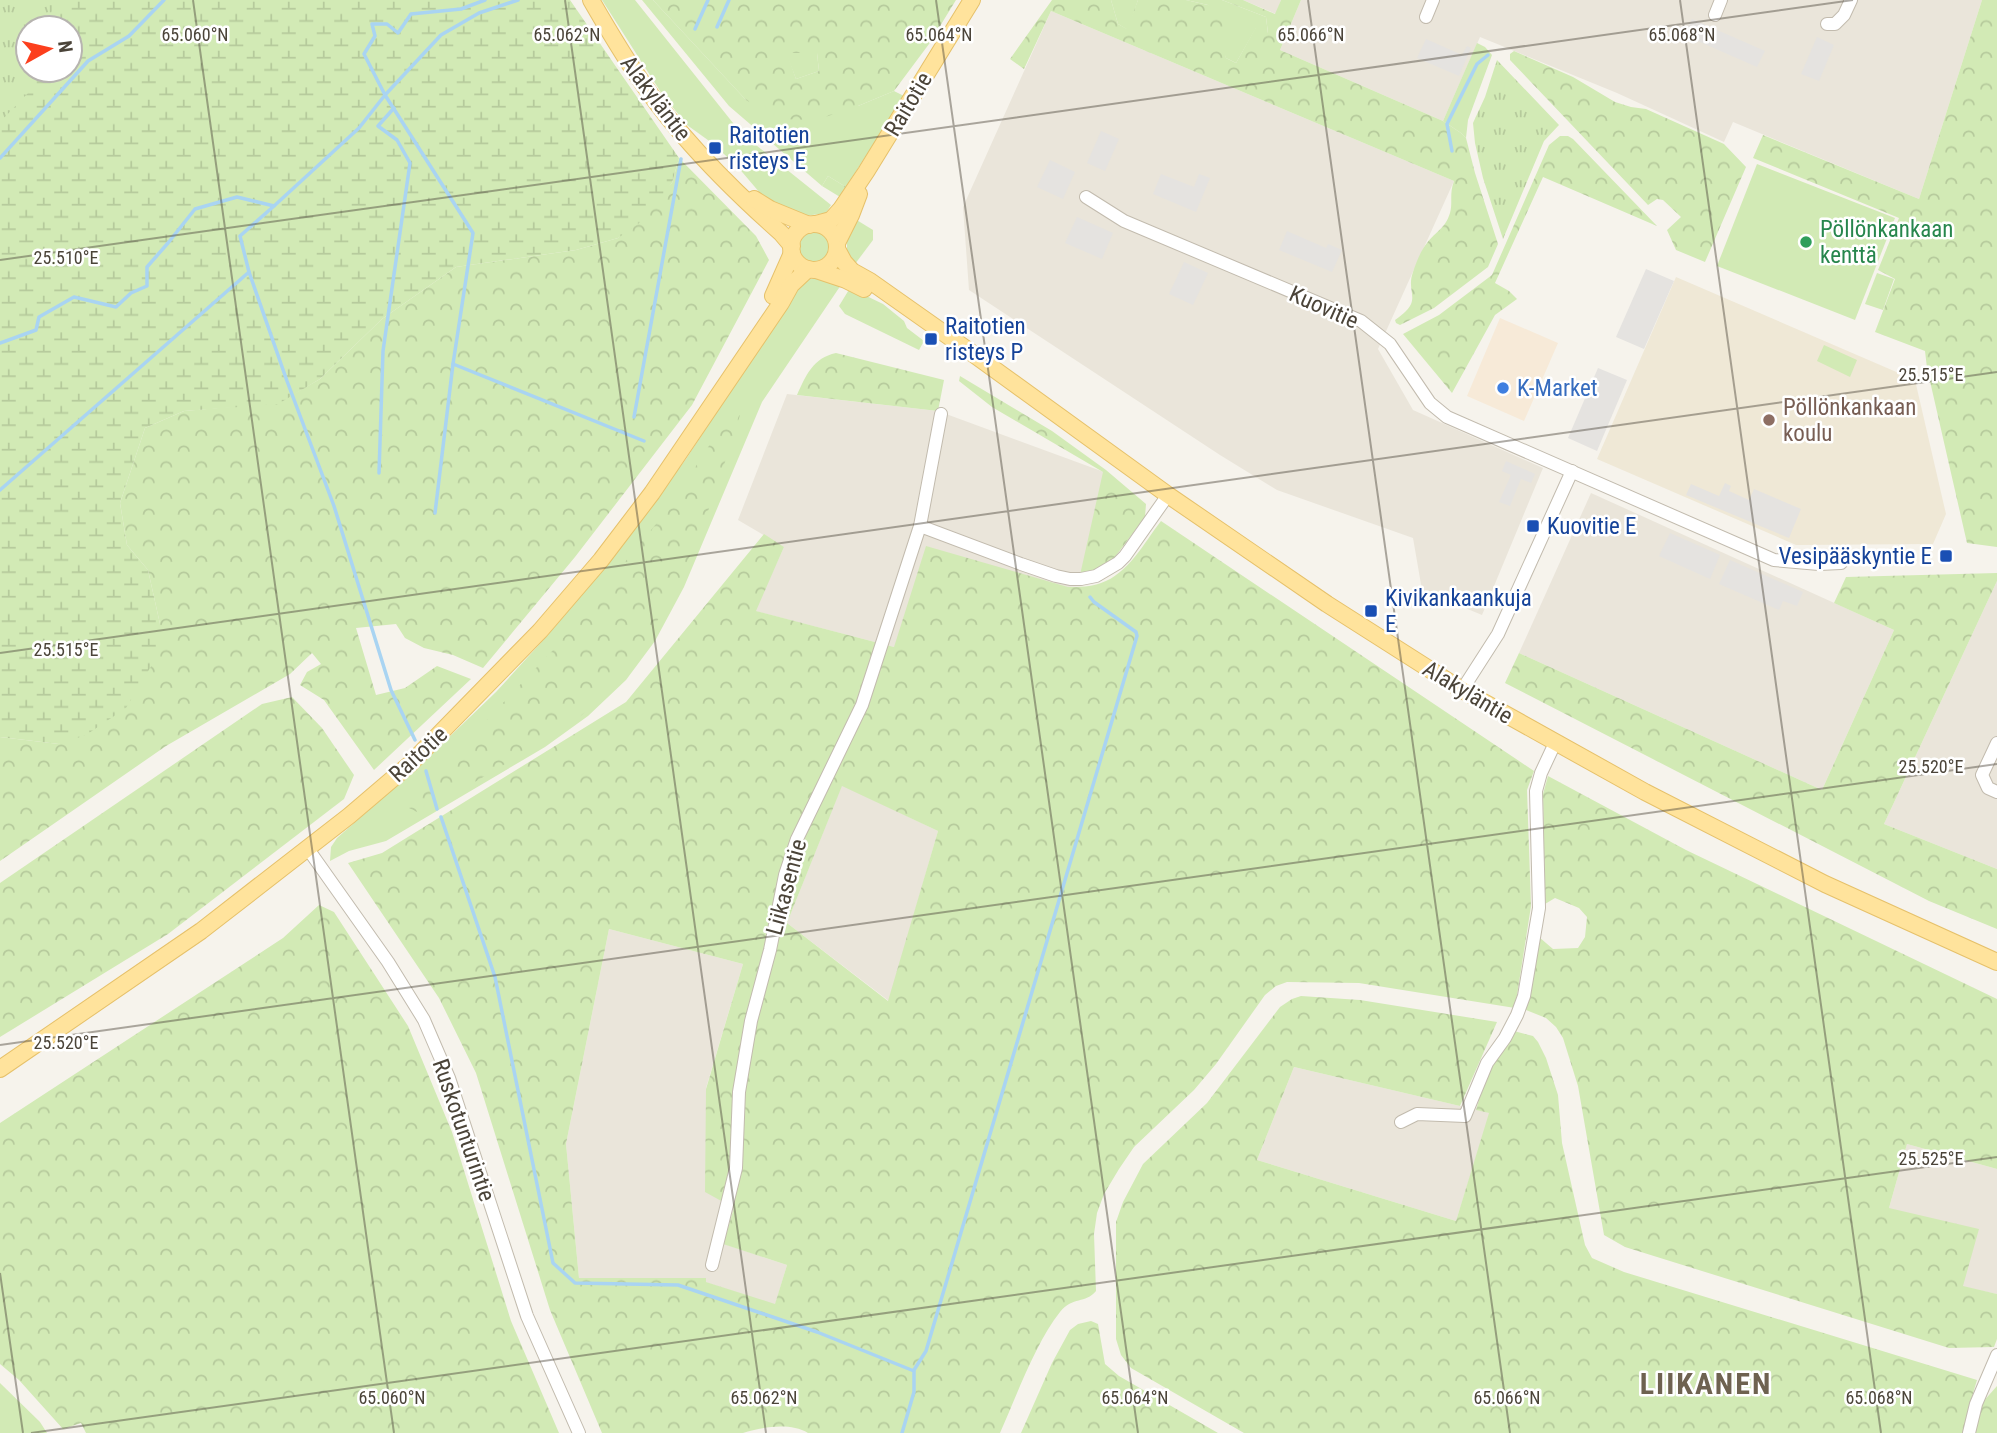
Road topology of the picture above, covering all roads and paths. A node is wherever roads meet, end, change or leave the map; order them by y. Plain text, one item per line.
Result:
1 (591, 0) edge
2 (972, 0) edge
3 (1433, 0) edge
4 (1721, 0) edge
5 (1851, 0) edge
6 (1715, 15) dead end
7 (1426, 17) dead end
8 (1827, 24) dead end
9 (866, 172) junction
10 (733, 186) junction
11 (1086, 197) dead end
12 (813, 225) junction
13 (837, 246) junction
14 (792, 250) junction
15 (812, 270) junction
16 (908, 309) junction
17 (749, 349) junction
18 (941, 414) dead end
19 (1572, 471) junction
20 (1168, 495) junction
21 (920, 526) junction
22 (1841, 564) dead end
23 (1462, 690) junction
24 (1555, 743) junction
25 (1997, 743) edge
26 (1997, 792) edge
27 (308, 849) junction
28 (1997, 962) edge
29 (0, 1069) edge
30 (1401, 1122) dead end
31 (712, 1265) dead end
32 (1997, 1355) edge
33 (579, 1433) edge
34 (1969, 1433) edge

1 - 10 main road, Alakyläntie
2 - 9 main road, Raitotie
3 - 7 street
4 - 6 street
5 - 8 street
9 - 12 main road, Raitotie
9 - 13 main road, Raitotie
10 - 12 main road, Alakyläntie
10 - 14 main road, Alakyläntie
11 - 19 street, Kuovitie
12 - 13 main road
12 - 14 main road
13 - 15 main road
13 - 16 main road, Alakyläntie
14 - 15 main road
14 - 17 main road, Raitotie
15 - 16 main road, Alakyläntie
15 - 17 main road, Raitotie
16 - 20 main road, Alakyläntie
17 - 27 main road, Raitotie
18 - 21 street, Liikasentie
19 - 22 street, Kuovitie
19 - 23 street
20 - 21 street
20 - 23 main road, Alakyläntie
21 - 31 street, Liikasentie
23 - 24 main road, Alakyläntie
24 - 28 main road, Alakyläntie
24 - 30 street
25 - 26 street
27 - 29 main road, Raitotie
27 - 33 street, Ruskotunturintie
32 - 34 street

